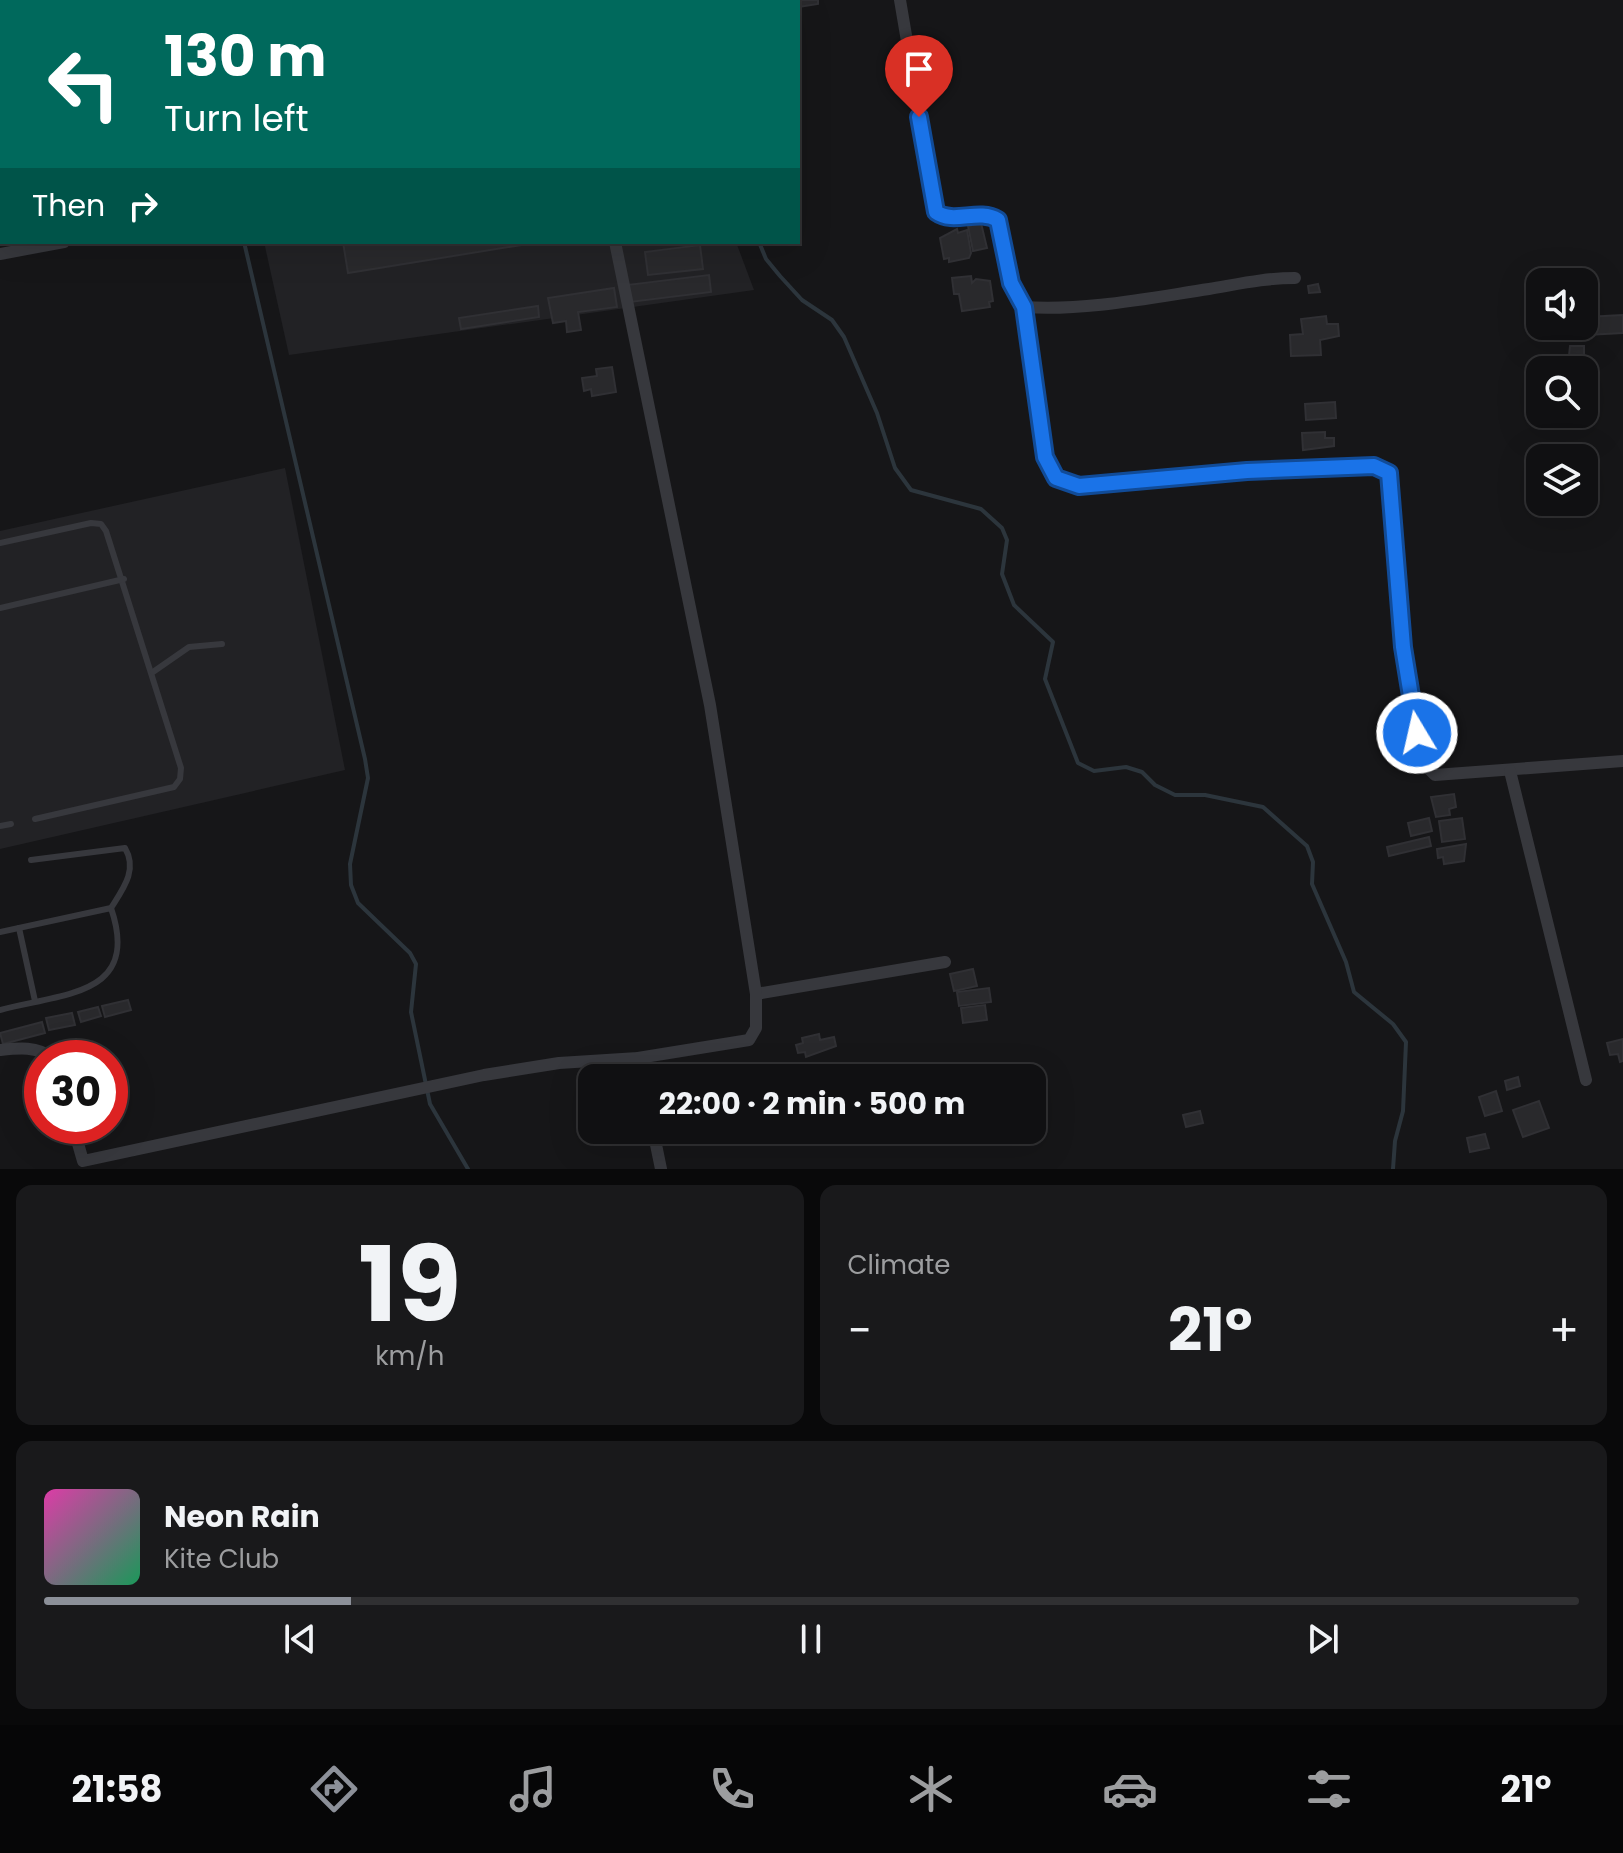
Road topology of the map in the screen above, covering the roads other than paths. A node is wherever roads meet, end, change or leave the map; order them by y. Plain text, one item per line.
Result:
1 (900, 0) edge
2 (53, 244) edge
3 (615, 244) edge
4 (0, 254) edge
5 (1295, 278) dead end
6 (1024, 307) junction
7 (0, 543) edge
8 (124, 579) junction
9 (0, 608) edge
10 (222, 644) dead end
11 (153, 672) junction
12 (1623, 761) edge
13 (1510, 771) junction
14 (35, 819) dead end
15 (11, 824) dead end
16 (0, 826) edge
17 (31, 860) dead end
18 (111, 908) junction
19 (19, 928) junction
20 (0, 932) edge
21 (945, 962) dead end
22 (756, 994) junction
23 (35, 1001) junction
24 (0, 1010) edge
25 (24, 1047) edge
26 (0, 1050) edge
27 (638, 1058) junction
28 (639, 1064) edge
29 (1586, 1080) dead end
30 (78, 1144) edge
31 (656, 1144) edge
32 (83, 1165) edge
33 (661, 1169) edge

1 - 6 street
2 - 4 street
3 - 22 street
5 - 6 street
6 - 13 street
7 - 8 lane
8 - 9 lane
8 - 11 lane
10 - 11 lane
11 - 14 lane
12 - 13 street
13 - 29 street
15 - 16 lane
17 - 18 lane
18 - 19 lane
18 - 23 lane
19 - 20 lane
19 - 23 lane
21 - 22 street
22 - 27 street
23 - 24 lane
25 - 26 street
27 - 28 street
27 - 32 street
30 - 32 street
31 - 33 street

